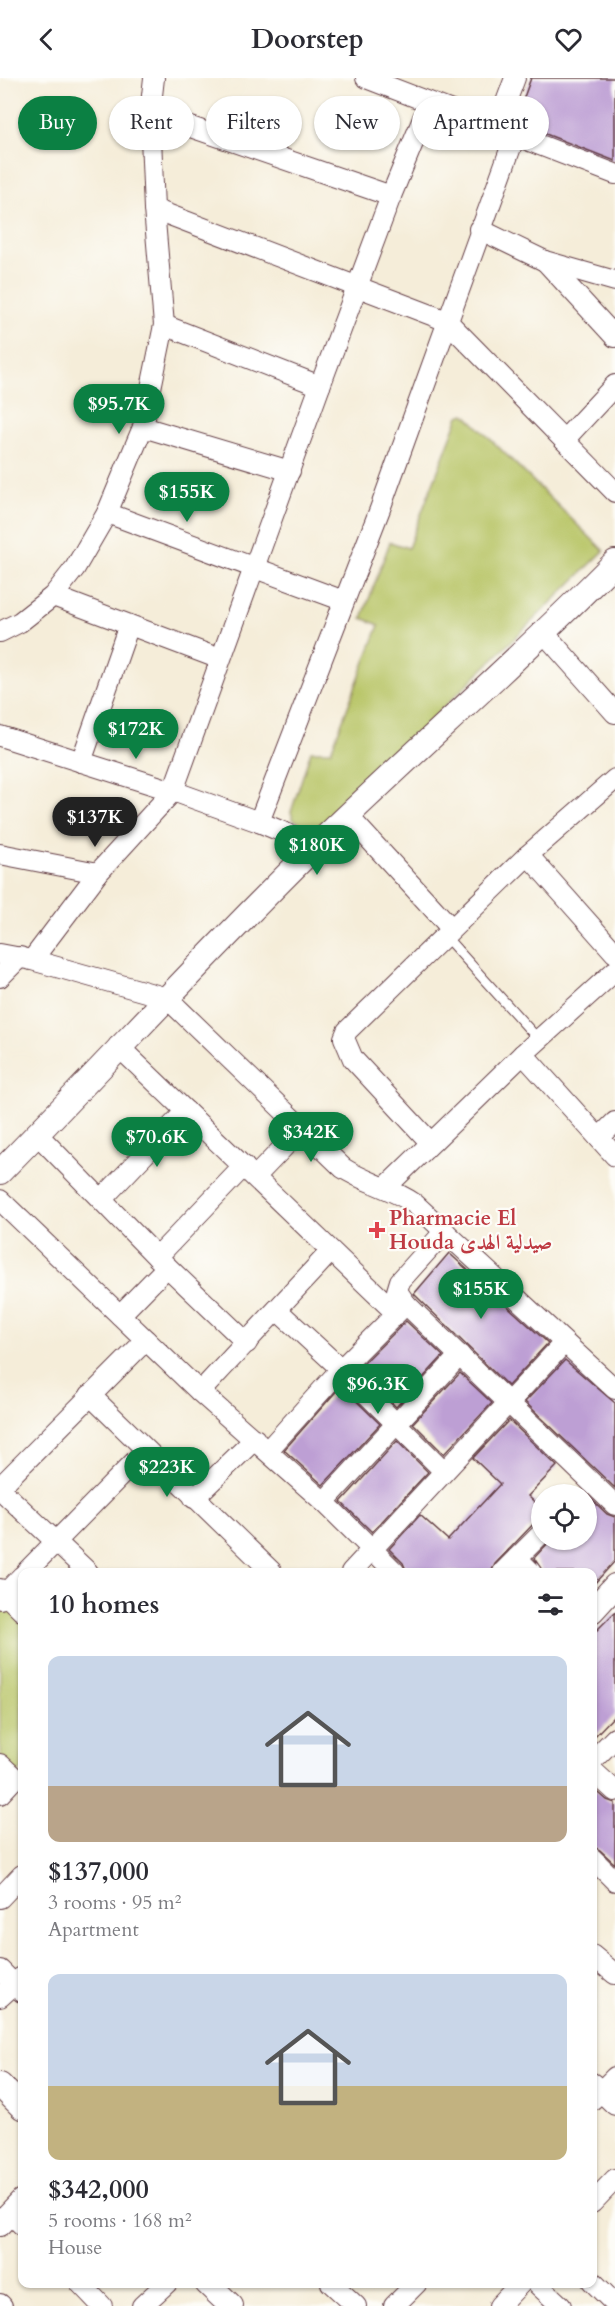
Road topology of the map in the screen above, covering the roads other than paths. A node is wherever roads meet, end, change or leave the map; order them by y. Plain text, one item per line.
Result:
1 (154, 78) edge
2 (366, 78) edge
3 (515, 78) edge
4 (387, 82) edge
5 (152, 96) edge
6 (414, 96) edge
7 (508, 96) edge
8 (194, 128) edge
9 (412, 145) edge
10 (549, 149) edge
11 (152, 150) edge
12 (510, 150) edge
13 (615, 174) edge
14 (391, 196) junction
15 (154, 209) junction
16 (479, 229) junction
17 (545, 261) junction
18 (615, 281) edge
19 (358, 285) junction
20 (447, 321) junction
21 (164, 325) junction
22 (615, 337) edge
23 (615, 385) edge
24 (320, 386) junction
25 (143, 427) junction
26 (564, 440) junction
27 (290, 471) junction
28 (615, 492) edge
29 (107, 513) junction
30 (615, 562) edge
31 (254, 568) junction
32 (53, 596) junction
33 (344, 601) junction
34 (129, 625) junction
35 (0, 632) edge
36 (545, 634) junction
37 (220, 659) junction
38 (615, 713) edge
39 (0, 736) edge
40 (81, 762) junction
41 (615, 779) edge
42 (173, 791) junction
43 (348, 816) junction
44 (259, 822) junction
45 (316, 846) junction
46 (0, 854) edge
47 (528, 855) junction
48 (98, 873) junction
49 (448, 931) junction
50 (615, 953) edge
51 (0, 954) edge
52 (26, 958) junction
53 (615, 971) edge
54 (0, 977) edge
55 (167, 998) junction
56 (539, 1040) junction
57 (118, 1046) junction
58 (523, 1054) junction
59 (186, 1111) junction
60 (615, 1122) edge
61 (301, 1129) junction
62 (37, 1134) junction
63 (599, 1138) junction
64 (430, 1142) junction
65 (615, 1156) edge
66 (250, 1171) junction
67 (0, 1172) edge
68 (386, 1187) junction
69 (102, 1199) junction
70 (0, 1200) edge
71 (445, 1231) junction
72 (331, 1251) junction
73 (162, 1262) junction
74 (401, 1309) junction
75 (277, 1310) junction
76 (120, 1315) junction
77 (146, 1340) junction
78 (247, 1343) junction
79 (564, 1343) junction
80 (460, 1354) junction
81 (341, 1369) junction
82 (615, 1389) edge
83 (200, 1392) junction
84 (90, 1395) junction
85 (510, 1402) junction
86 (396, 1424) junction
87 (261, 1445) junction
88 (145, 1451) junction
89 (444, 1471) junction
90 (582, 1484) edge
91 (0, 1488) edge
92 (597, 1495) edge
93 (194, 1498) junction
94 (324, 1502) junction
95 (615, 1505) edge
96 (55, 1542) junction
97 (531, 1544) edge
98 (372, 1549) junction
99 (510, 1565) edge
100 (30, 1568) edge
101 (84, 1568) edge
102 (268, 1568) edge
103 (355, 1568) edge
104 (391, 1568) edge
105 (18, 1580) edge
106 (615, 1586) edge
107 (2, 1594) edge
108 (597, 1606) edge
109 (18, 1608) edge
110 (615, 1738) edge
111 (597, 1756) edge
112 (0, 1764) edge
113 (597, 1775) edge
114 (18, 1777) edge
115 (18, 1780) edge
116 (615, 1791) edge
117 (0, 1794) edge
118 (597, 1863) edge
119 (18, 1879) edge
120 (615, 1881) edge
121 (0, 1898) edge
122 (597, 1959) edge
123 (0, 1970) edge
124 (615, 1974) edge
125 (18, 1983) edge
126 (18, 1985) edge
127 (0, 1998) edge
128 (615, 2077) edge
129 (0, 2085) edge
130 (597, 2090) edge
131 (597, 2092) edge
132 (18, 2103) edge
133 (615, 2105) edge
134 (612, 2188) edge
135 (597, 2199) edge
136 (597, 2286) edge
137 (85, 2288) edge
138 (162, 2288) edge
139 (212, 2288) edge
140 (336, 2288) edge
141 (412, 2288) edge
142 (516, 2288) edge
143 (541, 2288) edge
144 (615, 2304) edge
145 (102, 2306) edge
146 (142, 2306) edge
147 (231, 2306) edge
148 (356, 2306) edge
149 (394, 2306) edge
150 (499, 2306) edge
151 (561, 2306) edge

1 - 5 street
2 - 4 street
3 - 7 street
4 - 6 street
8 - 14 street
9 - 14 street
10 - 13 street
11 - 15 street
12 - 16 street
14 - 19 street
15 - 19 street
15 - 21 street
16 - 17 street
16 - 20 street
17 - 18 street
17 - 22 street
19 - 20 street
19 - 24 street
20 - 26 street
20 - 33 street
21 - 24 street
21 - 25 street
23 - 26 street
24 - 27 street
25 - 27 street
25 - 29 street
26 - 28 street
27 - 31 street
29 - 31 street
29 - 32 street
30 - 36 street
31 - 33 street
31 - 37 street
32 - 34 street
32 - 35 street
33 - 44 street
34 - 37 street
34 - 40 street
36 - 38 street
36 - 43 street
37 - 42 street
39 - 40 street
40 - 42 street
41 - 47 street
42 - 44 street
42 - 48 street
43 - 45 street
43 - 49 street
44 - 45 street
45 - 55 street
46 - 48 street
47 - 49 street
47 - 50 street
48 - 52 street
49 - 56 lane
49 - 64 street
51 - 52 street
52 - 54 street
52 - 55 street
53 - 56 street
55 - 57 street
55 - 61 street
56 - 58 street
57 - 59 street
57 - 62 street
58 - 63 street
58 - 64 street
59 - 66 street
59 - 69 street
60 - 63 street
61 - 66 street
61 - 68 street
62 - 67 street
62 - 69 street
63 - 65 street
64 - 68 street
66 - 72 street
66 - 73 street
68 - 71 street
69 - 73 street
70 - 76 street
71 - 74 street
71 - 79 street
72 - 74 street
72 - 75 street
73 - 76 street
73 - 78 street
74 - 80 street
74 - 81 street
75 - 78 street
75 - 81 street
76 - 77 street
77 - 83 street
77 - 84 street
78 - 83 street
79 - 82 street
79 - 85 street
80 - 85 street
80 - 86 street
81 - 86 street
81 - 87 street
83 - 87 street
84 - 88 street
84 - 91 street
85 - 89 street
85 - 90 street
86 - 89 street
86 - 94 street
87 - 93 street
87 - 94 street
88 - 93 street
88 - 96 street
89 - 98 street
91 - 96 street
92 - 95 street
93 - 102 street
94 - 98 street
96 - 100 street
96 - 101 street
97 - 99 street
98 - 103 street
98 - 104 street
105 - 107 street
106 - 108 street
107 - 109 street
110 - 111 street
112 - 114 street
113 - 116 street
115 - 117 street
118 - 120 street
119 - 121 street
122 - 124 street
123 - 125 street
126 - 127 street
128 - 130 street
129 - 132 street
131 - 133 street
134 - 135 street
136 - 144 street
137 - 145 street
138 - 146 street
139 - 147 street
140 - 148 street
141 - 149 street
142 - 150 street
143 - 151 street

